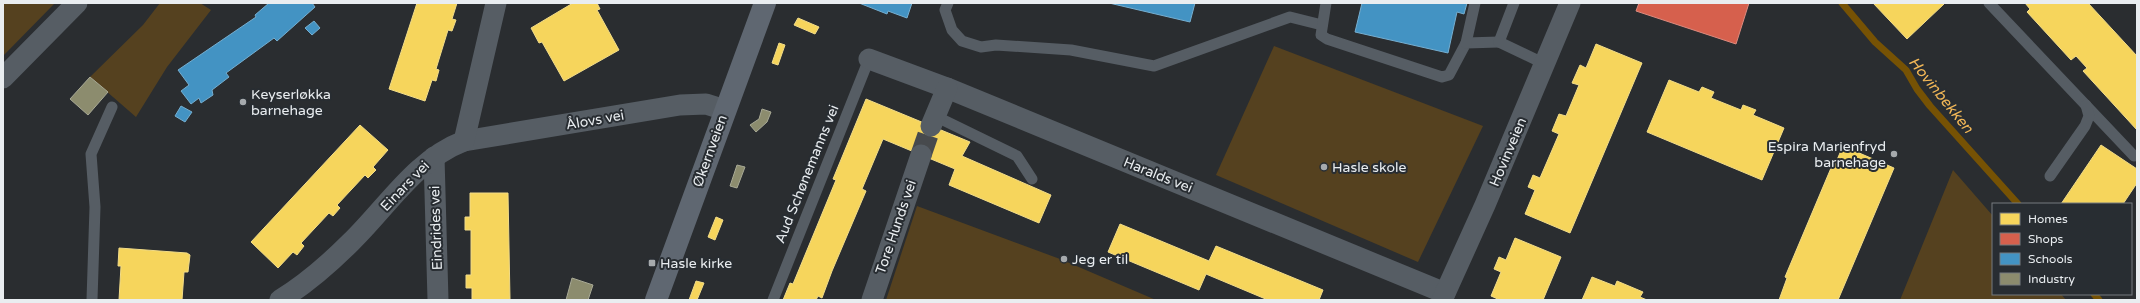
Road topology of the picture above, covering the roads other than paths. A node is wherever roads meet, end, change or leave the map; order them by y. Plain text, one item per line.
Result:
1 (76, 3) edge
2 (496, 3) edge
3 (765, 3) edge
4 (948, 3) edge
5 (1326, 3) edge
6 (1475, 3) edge
7 (1514, 3) edge
8 (1570, 3) edge
9 (1990, 3) edge
10 (1322, 25) junction
11 (1499, 42) junction
12 (1466, 43) junction
13 (869, 59) joint
14 (1545, 64) junction
15 (3, 78) edge
16 (947, 88) junction
17 (2086, 104) junction
18 (112, 107) dead end
19 (725, 110) junction
20 (933, 121) joint
21 (464, 141) junction
22 (921, 155) tunnel mouth
23 (2134, 156) dead end
24 (434, 157) junction
25 (2050, 176) dead end
26 (1032, 180) dead end
27 (1444, 297) edge
28 (92, 300) edge
29 (280, 300) edge
30 (438, 300) edge
31 (656, 300) edge
32 (773, 300) edge
33 (872, 300) edge

1 - 15 street
2 - 21 street
3 - 19 main road, Økernveien
4 - 10 lane
5 - 10 lane
6 - 12 lane
7 - 11 lane
8 - 14 street, Hovinveien
9 - 17 lane
10 - 12 lane
11 - 12 lane
11 - 14 lane
13 - 16 street, Haralds vei
13 - 32 lane, Aud Schønemanns vei
14 - 27 street, Hovinveien
16 - 20 street
16 - 27 street, Haralds vei
17 - 23 lane
17 - 25 lane
18 - 28 lane
19 - 21 street, Ålovs vei
19 - 31 main road, Økernveien
20 - 26 lane
21 - 24 street, Einars vei
22 - 33 street, Tore Hunds vei
24 - 29 street, Einars vei
24 - 30 street, Eindrides vei

